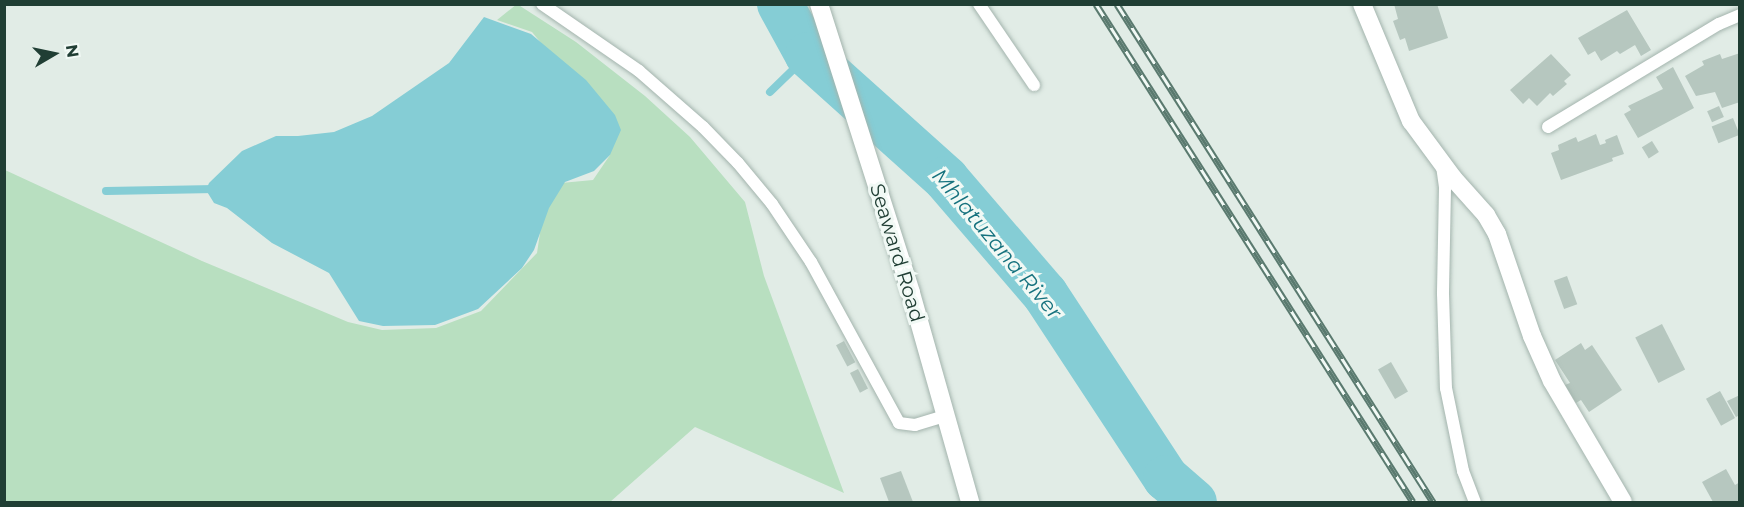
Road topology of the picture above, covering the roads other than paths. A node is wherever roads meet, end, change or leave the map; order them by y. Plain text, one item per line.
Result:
1 (542, 4) edge
2 (819, 4) edge
3 (979, 4) edge
4 (1362, 4) edge
5 (1740, 15) edge
6 (1034, 85) dead end
7 (1548, 127) dead end
8 (1441, 162) junction
9 (945, 416) junction
10 (970, 502) edge
11 (1475, 502) edge
12 (1623, 502) edge

1 - 9 lane
2 - 9 street, Seaward Road
3 - 6 lane
4 - 8 street
5 - 7 lane
8 - 11 lane
8 - 12 street
9 - 10 street, Seaward Road

